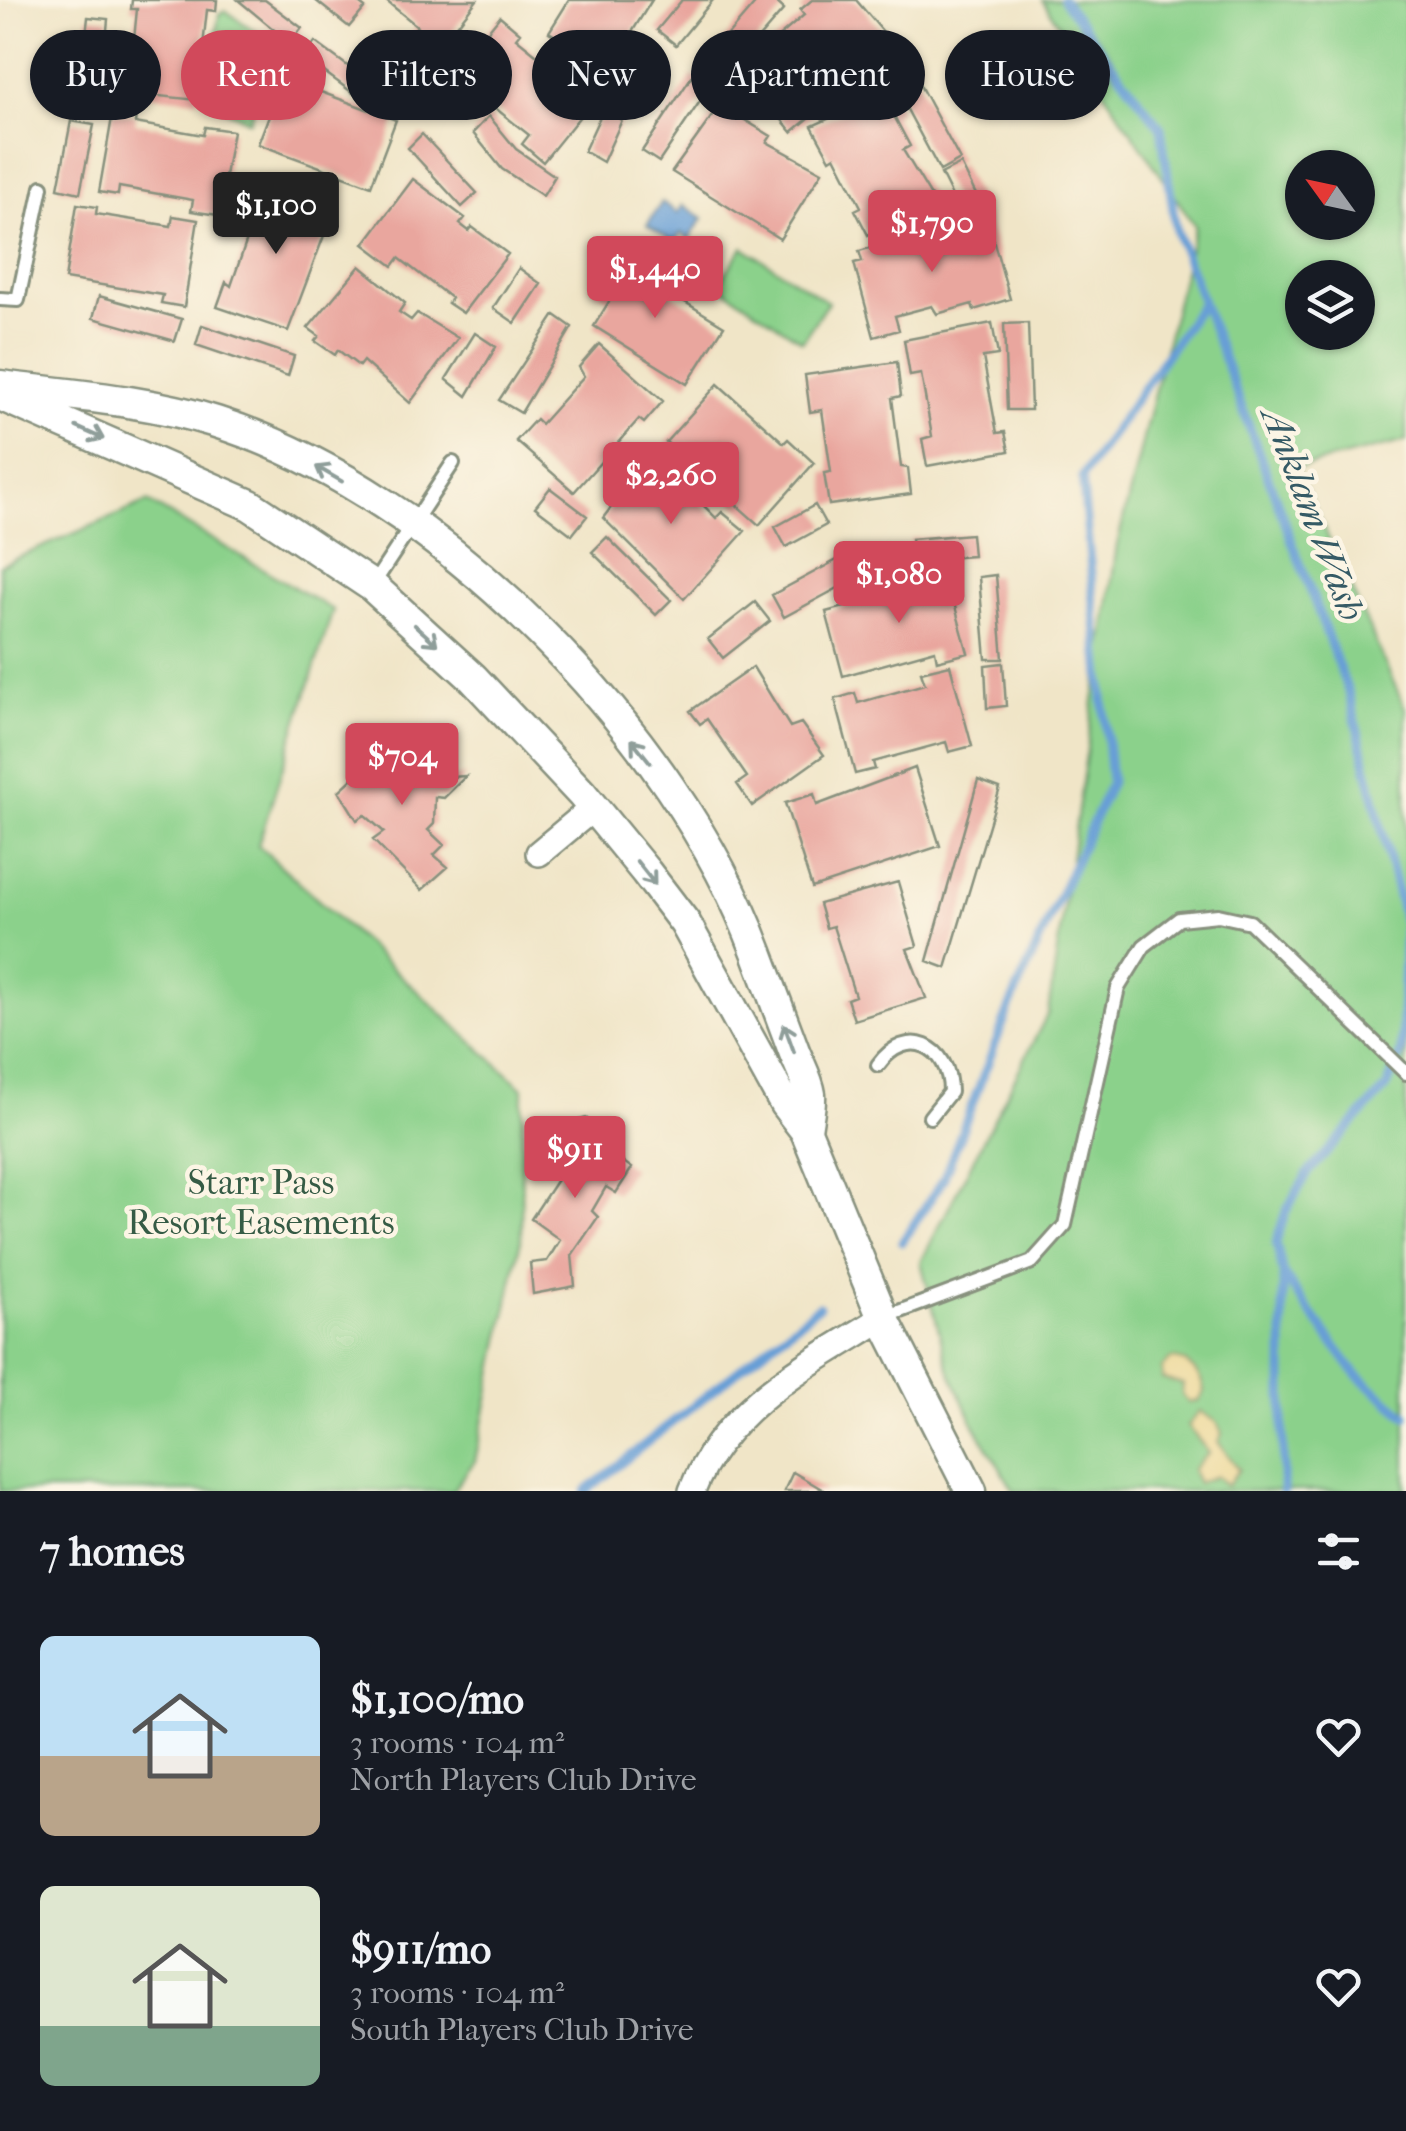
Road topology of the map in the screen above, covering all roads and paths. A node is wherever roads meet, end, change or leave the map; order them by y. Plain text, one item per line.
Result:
1 (42, 187) dead end
2 (0, 299) edge
3 (0, 386) edge
4 (0, 395) edge
5 (453, 463) dead end
6 (414, 522) junction
7 (372, 586) junction
8 (593, 808) junction
9 (539, 853) dead end
10 (878, 1064) dead end
11 (1406, 1073) edge
12 (930, 1116) dead end
13 (806, 1131) junction
14 (883, 1318) junction
15 (692, 1491) edge
16 (972, 1491) edge

1 - 2 lane
6 -> 3 street
4 -> 7 street
5 - 6 lane
6 - 7 lane
13 -> 6 street
7 -> 8 street
8 - 9 street
8 -> 13 street
10 - 12 lane
11 - 14 lane
13 - 14 street
14 - 15 street
14 - 16 street

